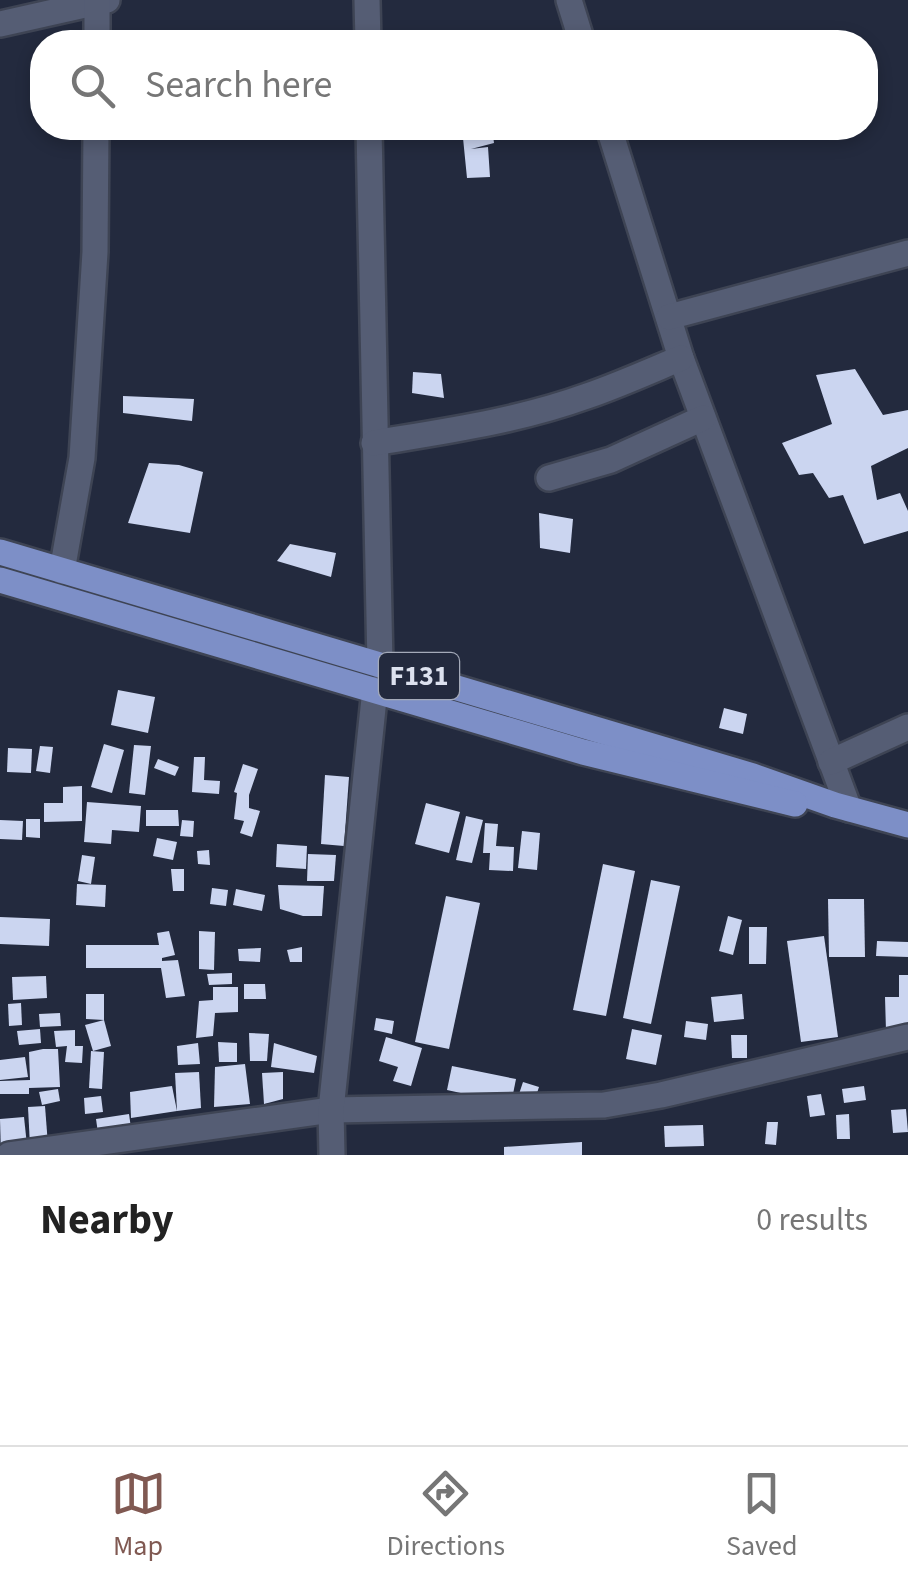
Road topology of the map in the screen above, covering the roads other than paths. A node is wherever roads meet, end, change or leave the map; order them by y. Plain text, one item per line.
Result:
1 (367, 0) edge
2 (569, 0) edge
3 (101, 1) edge
4 (0, 24) edge
5 (98, 30) edge
6 (368, 30) edge
7 (578, 30) edge
8 (96, 140) edge
9 (369, 140) edge
10 (613, 140) edge
11 (908, 253) edge
12 (669, 317) junction
13 (681, 358) junction
14 (704, 418) junction
15 (374, 443) junction
16 (548, 478) dead end
17 (0, 552) edge
18 (62, 571) junction
19 (0, 580) edge
20 (378, 677) junction
21 (908, 727) edge
22 (832, 762) junction
23 (842, 807) junction
24 (908, 825) edge
25 (908, 1037) edge
26 (331, 1110) junction
27 (60, 1151) edge
28 (9, 1155) edge
29 (332, 1155) edge

1 - 6 street
2 - 7 street
3 - 4 street
3 - 5 street
8 - 18 street
9 - 15 street
10 - 12 street
11 - 12 street
12 - 13 street
13 - 14 street
13 - 15 street
14 - 16 street
14 - 22 street
15 - 20 street
17 - 18 main road, F131
18 - 20 main road, F131
19 - 20 main road, F131
20 - 23 main road, F131
20 - 26 street
21 - 22 street
22 - 23 street
23 - 24 main road, F131
25 - 26 street
26 - 27 street
26 - 29 street
27 - 28 street

